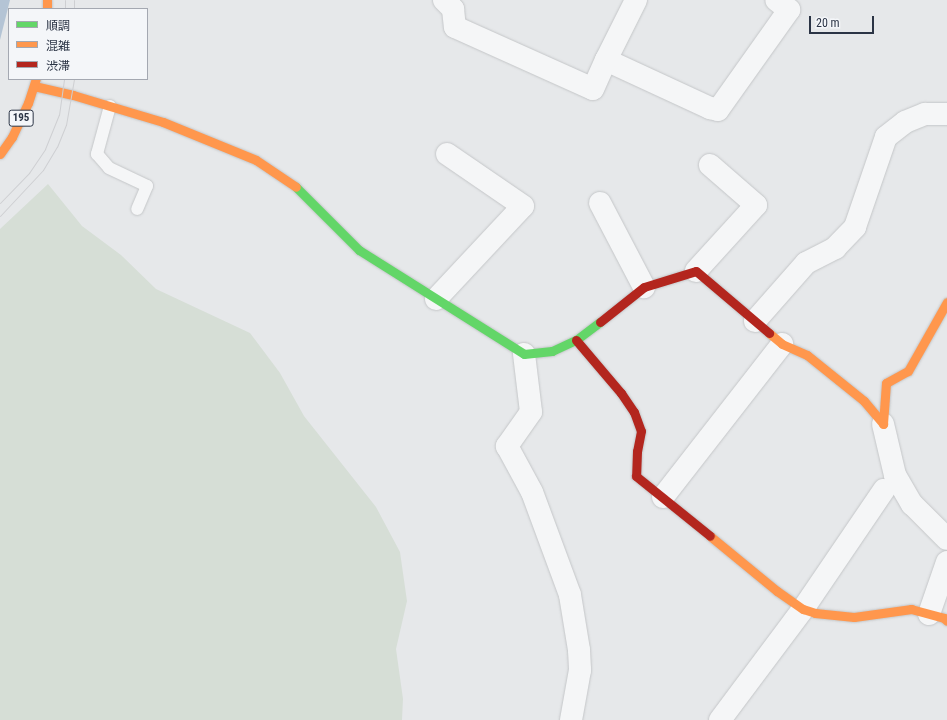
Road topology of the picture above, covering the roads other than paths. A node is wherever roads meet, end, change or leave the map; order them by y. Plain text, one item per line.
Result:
1 (444, 0) edge
2 (636, 0) edge
3 (776, 0) edge
4 (606, 60) junction
5 (35, 83) edge
6 (110, 106) junction
7 (947, 114) edge
8 (0, 154) edge
9 (447, 154) dead end
10 (710, 165) dead end
11 (600, 203) dead end
12 (138, 209) dead end
13 (696, 271) junction
14 (644, 287) junction
15 (436, 299) junction
16 (947, 302) edge
17 (755, 321) junction
18 (576, 340) junction
19 (782, 344) junction
20 (524, 354) junction
21 (883, 424) junction
22 (884, 490) dead end
23 (663, 496) junction
24 (947, 539) edge
25 (947, 562) edge
26 (803, 609) junction
27 (938, 618) edge
28 (572, 720) edge
29 (720, 720) edge

1 - 4 street
2 - 4 street
3 - 4 street
5 - 6 main road
5 - 8 main road, 195
6 - 12 lane
6 - 15 main road
7 - 17 street
9 - 15 street
10 - 13 street
11 - 14 street
13 - 14 main road
13 - 17 main road
14 - 18 main road
15 - 20 main road
16 - 21 main road
17 - 19 main road
18 - 20 main road
18 - 23 main road
19 - 21 main road
19 - 23 street
20 - 28 street
21 - 24 street
22 - 26 street
23 - 26 main road
25 - 27 street
26 - 27 main road
26 - 29 street

